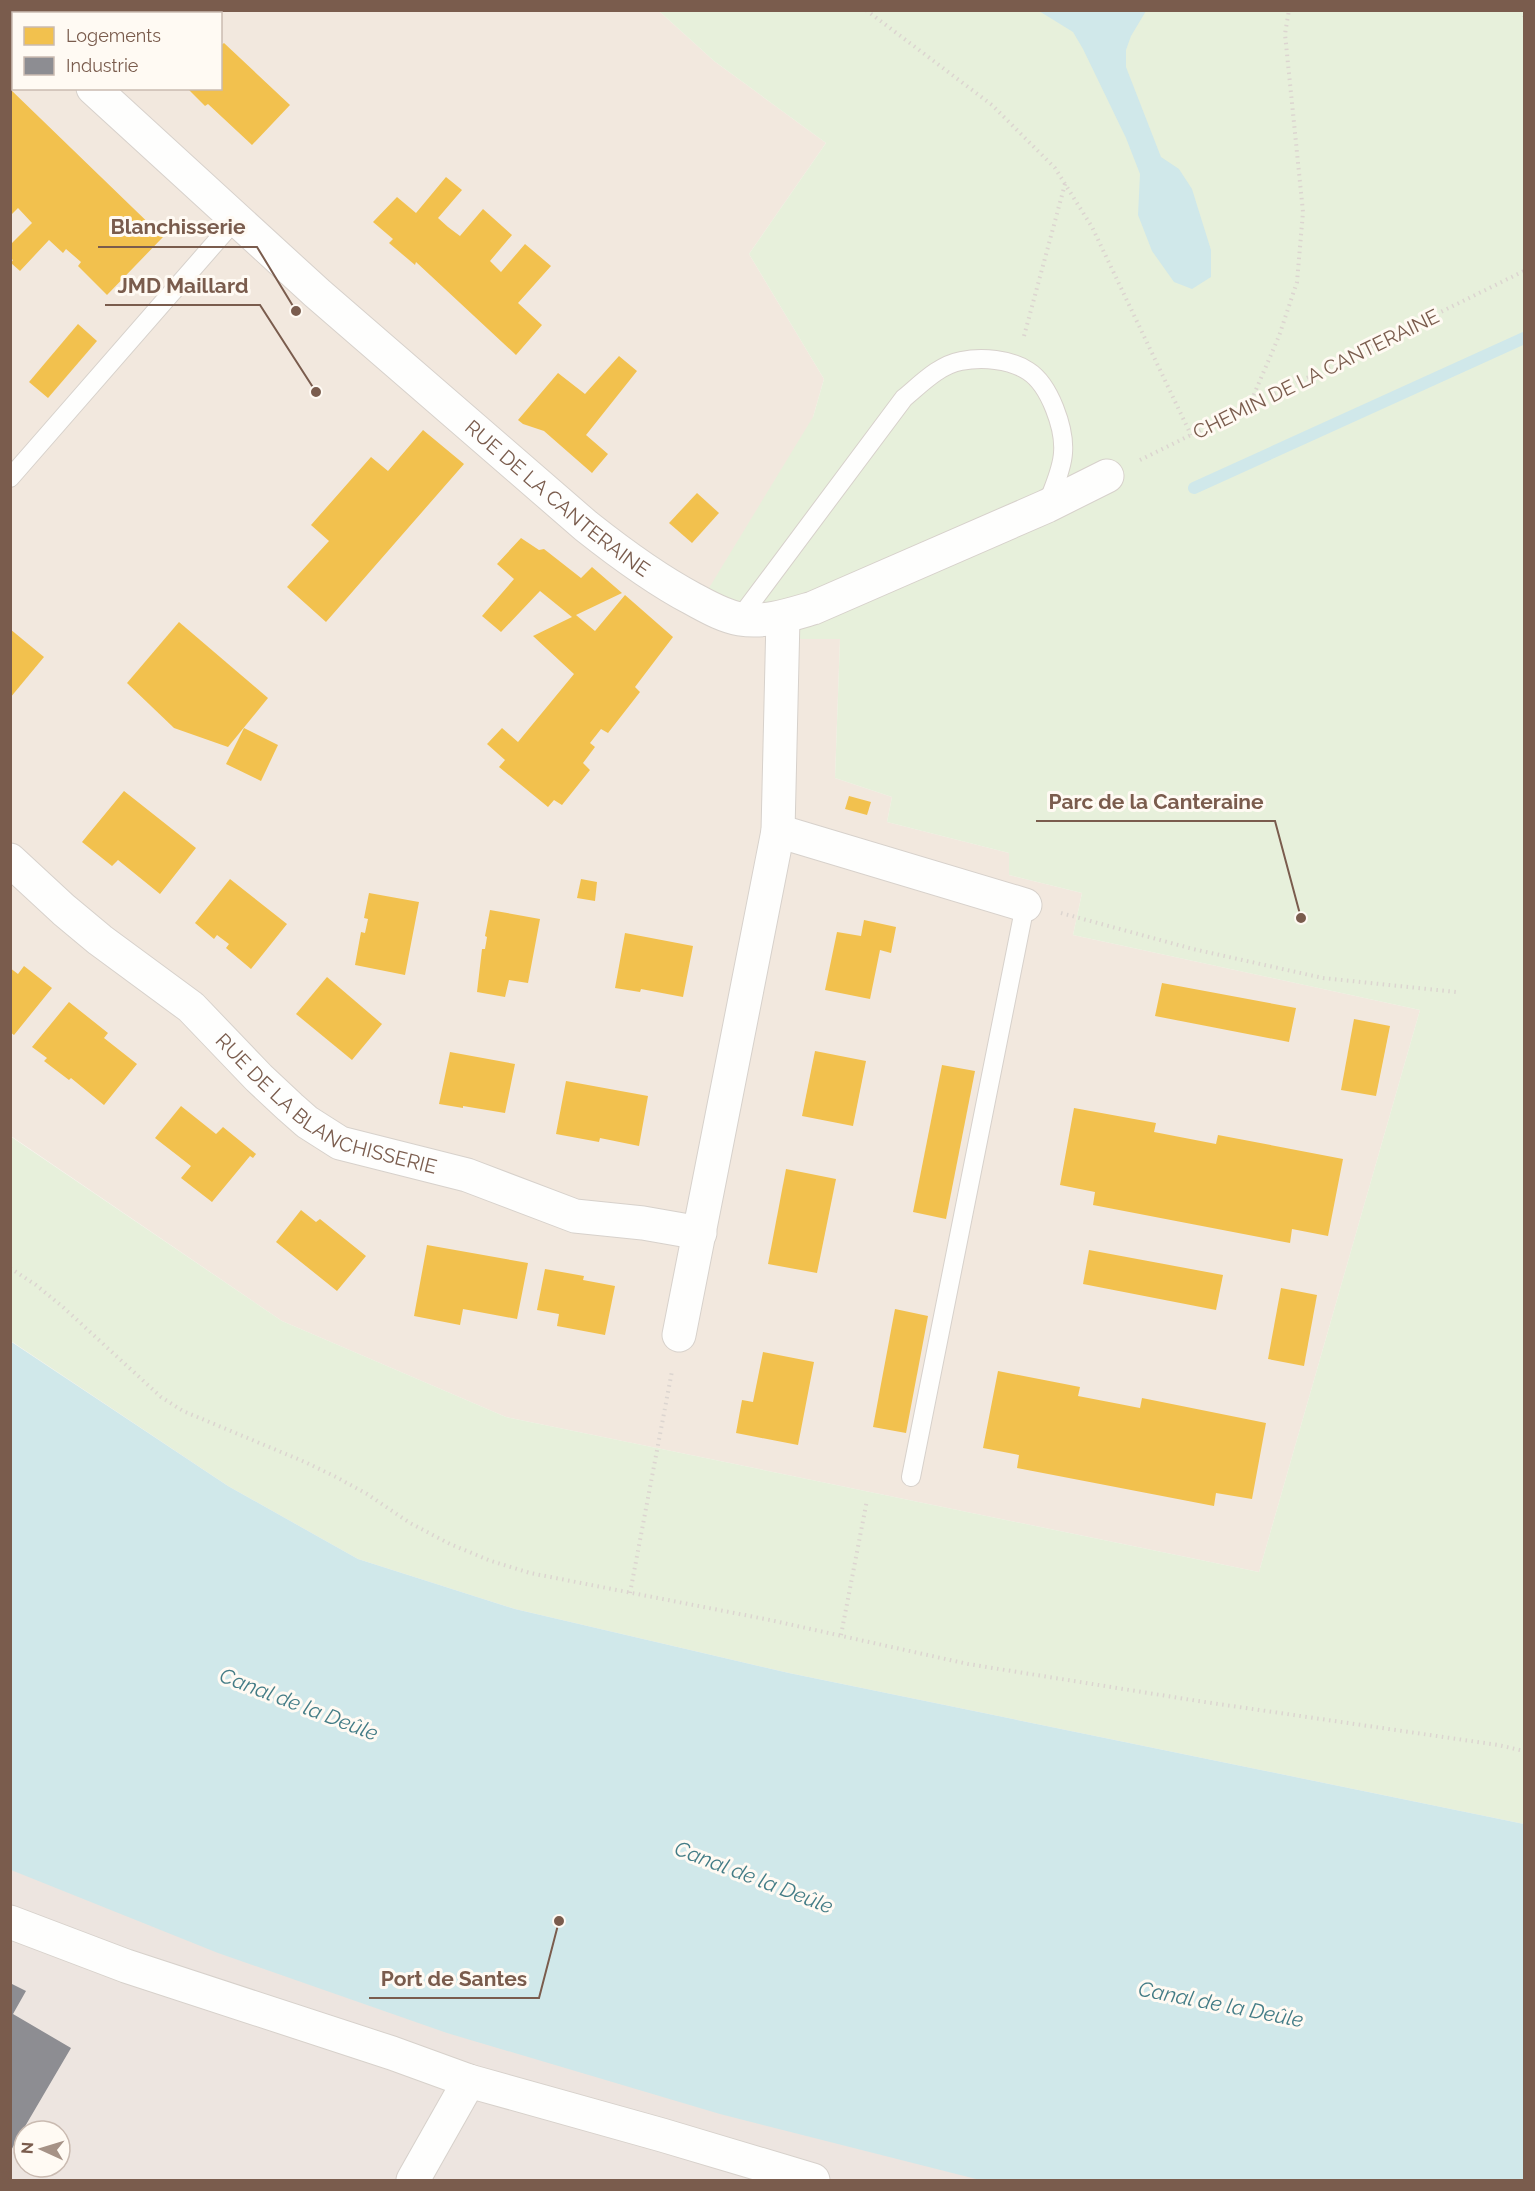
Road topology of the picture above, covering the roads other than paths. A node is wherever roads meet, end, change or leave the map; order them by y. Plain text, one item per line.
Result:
1 (95, 90) edge
2 (236, 219) junction
3 (1107, 476) road end
4 (10, 478) edge
5 (1047, 506) junction
6 (783, 618) junction
7 (740, 619) junction
8 (778, 831) junction
9 (10, 860) edge
10 (1025, 905) joint
11 (700, 1233) junction
12 (679, 1335) road end
13 (911, 1476) dead end
14 (10, 1922) edge
15 (469, 2081) junction
16 (412, 2181) edge
17 (813, 2181) edge

1 - 2 street, RUE DE LA CANTERAINE
2 - 4 lane
2 - 7 street, RUE DE LA CANTERAINE
3 - 5 street, RUE DE LA CANTERAINE
5 - 6 street, RUE DE LA CANTERAINE
5 - 7 lane
6 - 7 street, RUE DE LA CANTERAINE
6 - 8 street
8 - 10 street
8 - 11 street
9 - 11 street, RUE DE LA BLANCHISSERIE
10 - 13 lane
11 - 12 street
14 - 15 street
15 - 16 street
15 - 17 street

